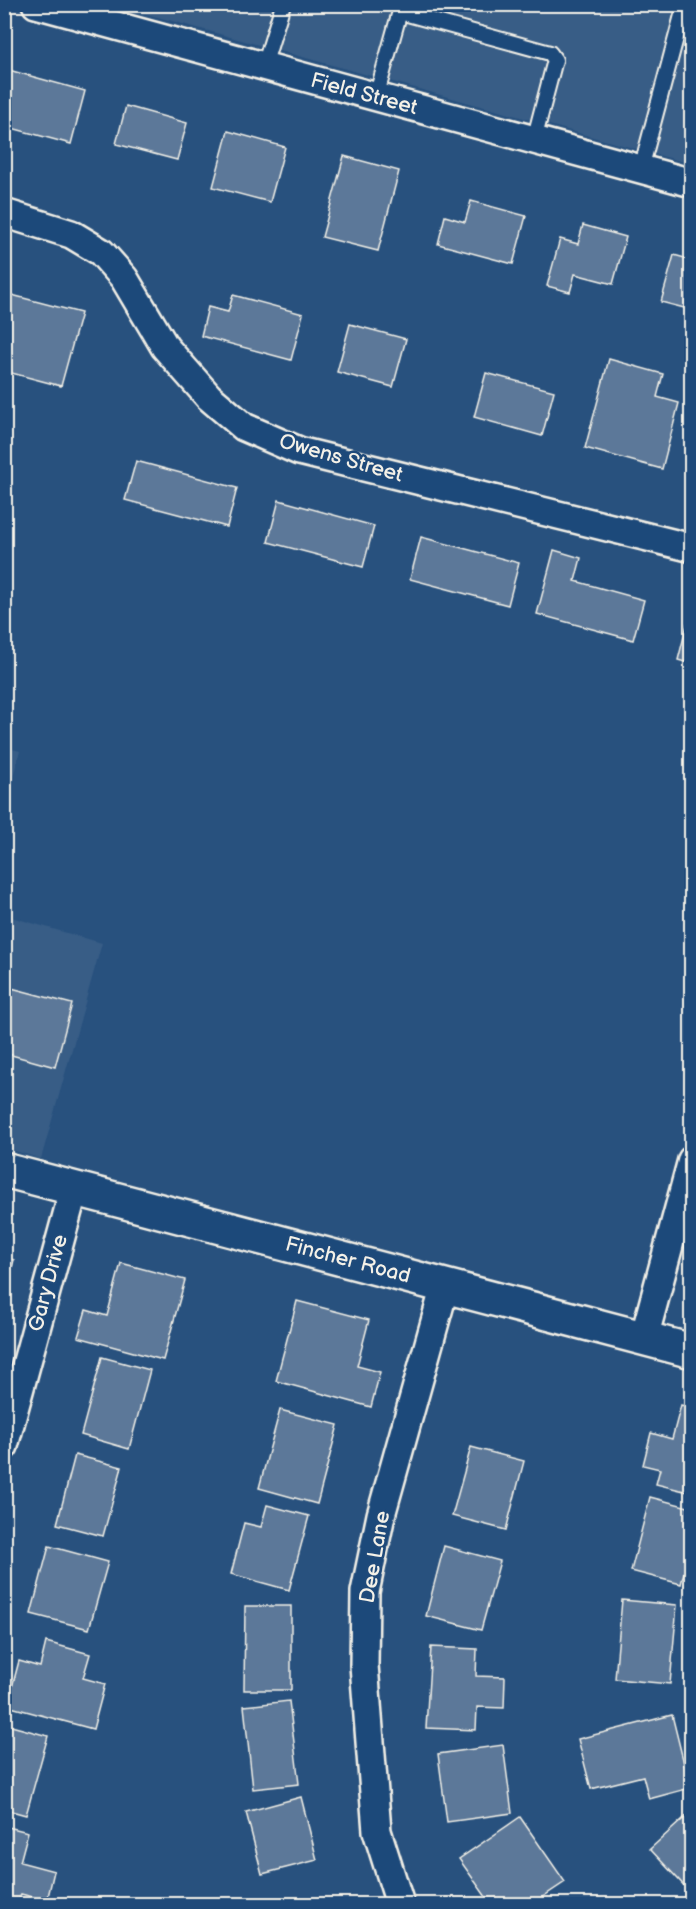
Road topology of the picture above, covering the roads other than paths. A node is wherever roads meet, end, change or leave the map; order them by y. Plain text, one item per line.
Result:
1 (36, 4) edge
2 (283, 4) edge
3 (685, 4) edge
4 (401, 8) edge
5 (106, 14) edge
6 (264, 66) junction
7 (376, 97) junction
8 (534, 140) junction
9 (641, 169) junction
10 (692, 183) edge
11 (4, 213) edge
12 (692, 548) edge
13 (692, 1160) edge
14 (4, 1170) edge
15 (74, 1188) junction
16 (445, 1286) junction
17 (644, 1338) junction
18 (692, 1351) edge
19 (4, 1446) edge
20 (400, 1905) edge

1 - 5 street, Field Street
2 - 6 lane
3 - 9 lane
4 - 7 lane
4 - 8 lane
5 - 6 street, Field Street
6 - 7 street, Field Street
7 - 8 street, Field Street
8 - 9 street, Field Street
9 - 10 street, Field Street
11 - 12 street, Owens Street
13 - 17 street
14 - 15 street, Fincher Road
15 - 16 street, Fincher Road
15 - 19 street, Gary Drive
16 - 17 street, Fincher Road
16 - 20 street, Dee Lane
17 - 18 street, Fincher Road

